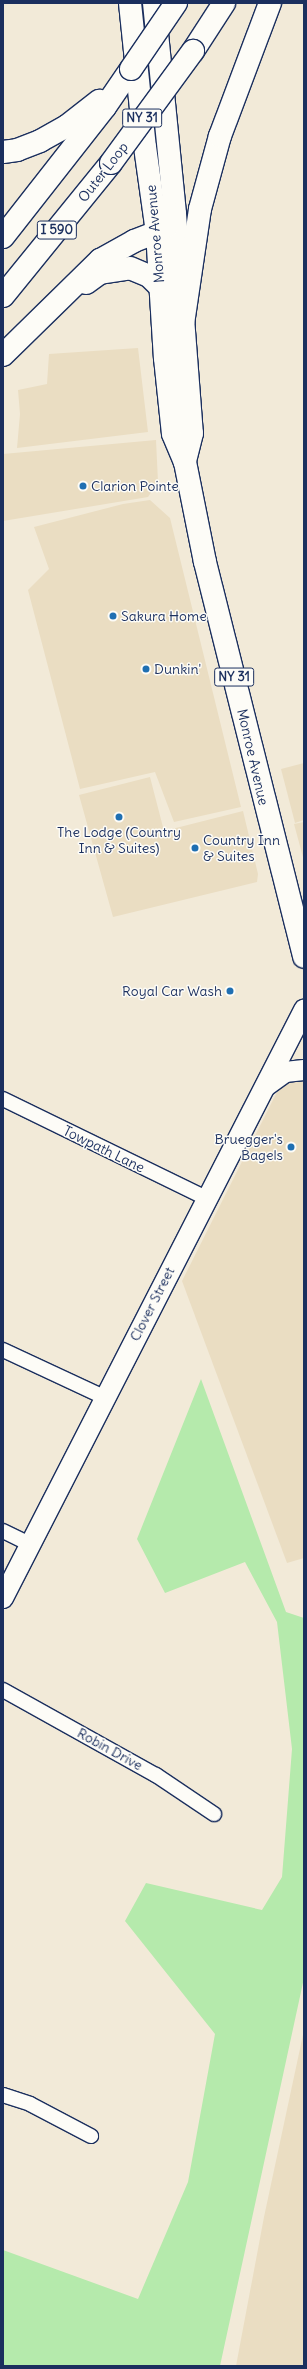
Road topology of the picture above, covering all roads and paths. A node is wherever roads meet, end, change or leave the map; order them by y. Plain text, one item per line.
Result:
1 (130, 3) edge
2 (154, 3) edge
3 (176, 3) edge
4 (224, 3) edge
5 (270, 3) edge
6 (104, 102) junction
7 (3, 152) edge
8 (175, 214) junction
9 (157, 232) junction
10 (3, 237) edge
11 (160, 287) junction
12 (3, 296) edge
13 (53, 305) junction
14 (183, 324) junction
15 (3, 355) edge
16 (185, 462) junction
17 (296, 906) edge
18 (304, 957) edge
19 (304, 1010) edge
20 (304, 1070) edge
21 (263, 1088) junction
22 (3, 1099) edge
23 (206, 1198) junction
24 (3, 1350) edge
25 (104, 1397) junction
26 (3, 1531) edge
27 (32, 1545) junction
28 (3, 1598) edge
29 (3, 1690) edge
30 (214, 1814) dead end
31 (3, 2095) edge
32 (91, 2136) dead end

1 - 9 main road, Monroe Avenue / NY 31
2 - 8 main road, Monroe Avenue / NY 31
3 - 6 main road, bridge
4 - 12 main road, Outer Loop / I 590, bridge
5 - 14 main road
6 - 7 main road
6 - 10 main road, I 590
8 - 9 main road
8 - 14 main road, Monroe Avenue / NY 31
9 - 11 main road, Monroe Avenue / NY 31
9 - 13 main road
11 - 13 main road
11 - 16 main road, Monroe Avenue / NY 31
13 - 15 main road
14 - 16 main road, Monroe Avenue / NY 31
16 - 17 main road, Monroe Avenue / NY 31
17 - 18 main road, Monroe Avenue / NY 31
19 - 21 main road, Clover Street
20 - 21 main road
21 - 23 main road, Clover Street
22 - 23 street, Towpath Lane
23 - 25 main road, Clover Street
24 - 25 street
25 - 27 main road, Clover Street
26 - 27 street
27 - 28 main road, Clover Street
29 - 30 street, Robin Drive
31 - 32 street

